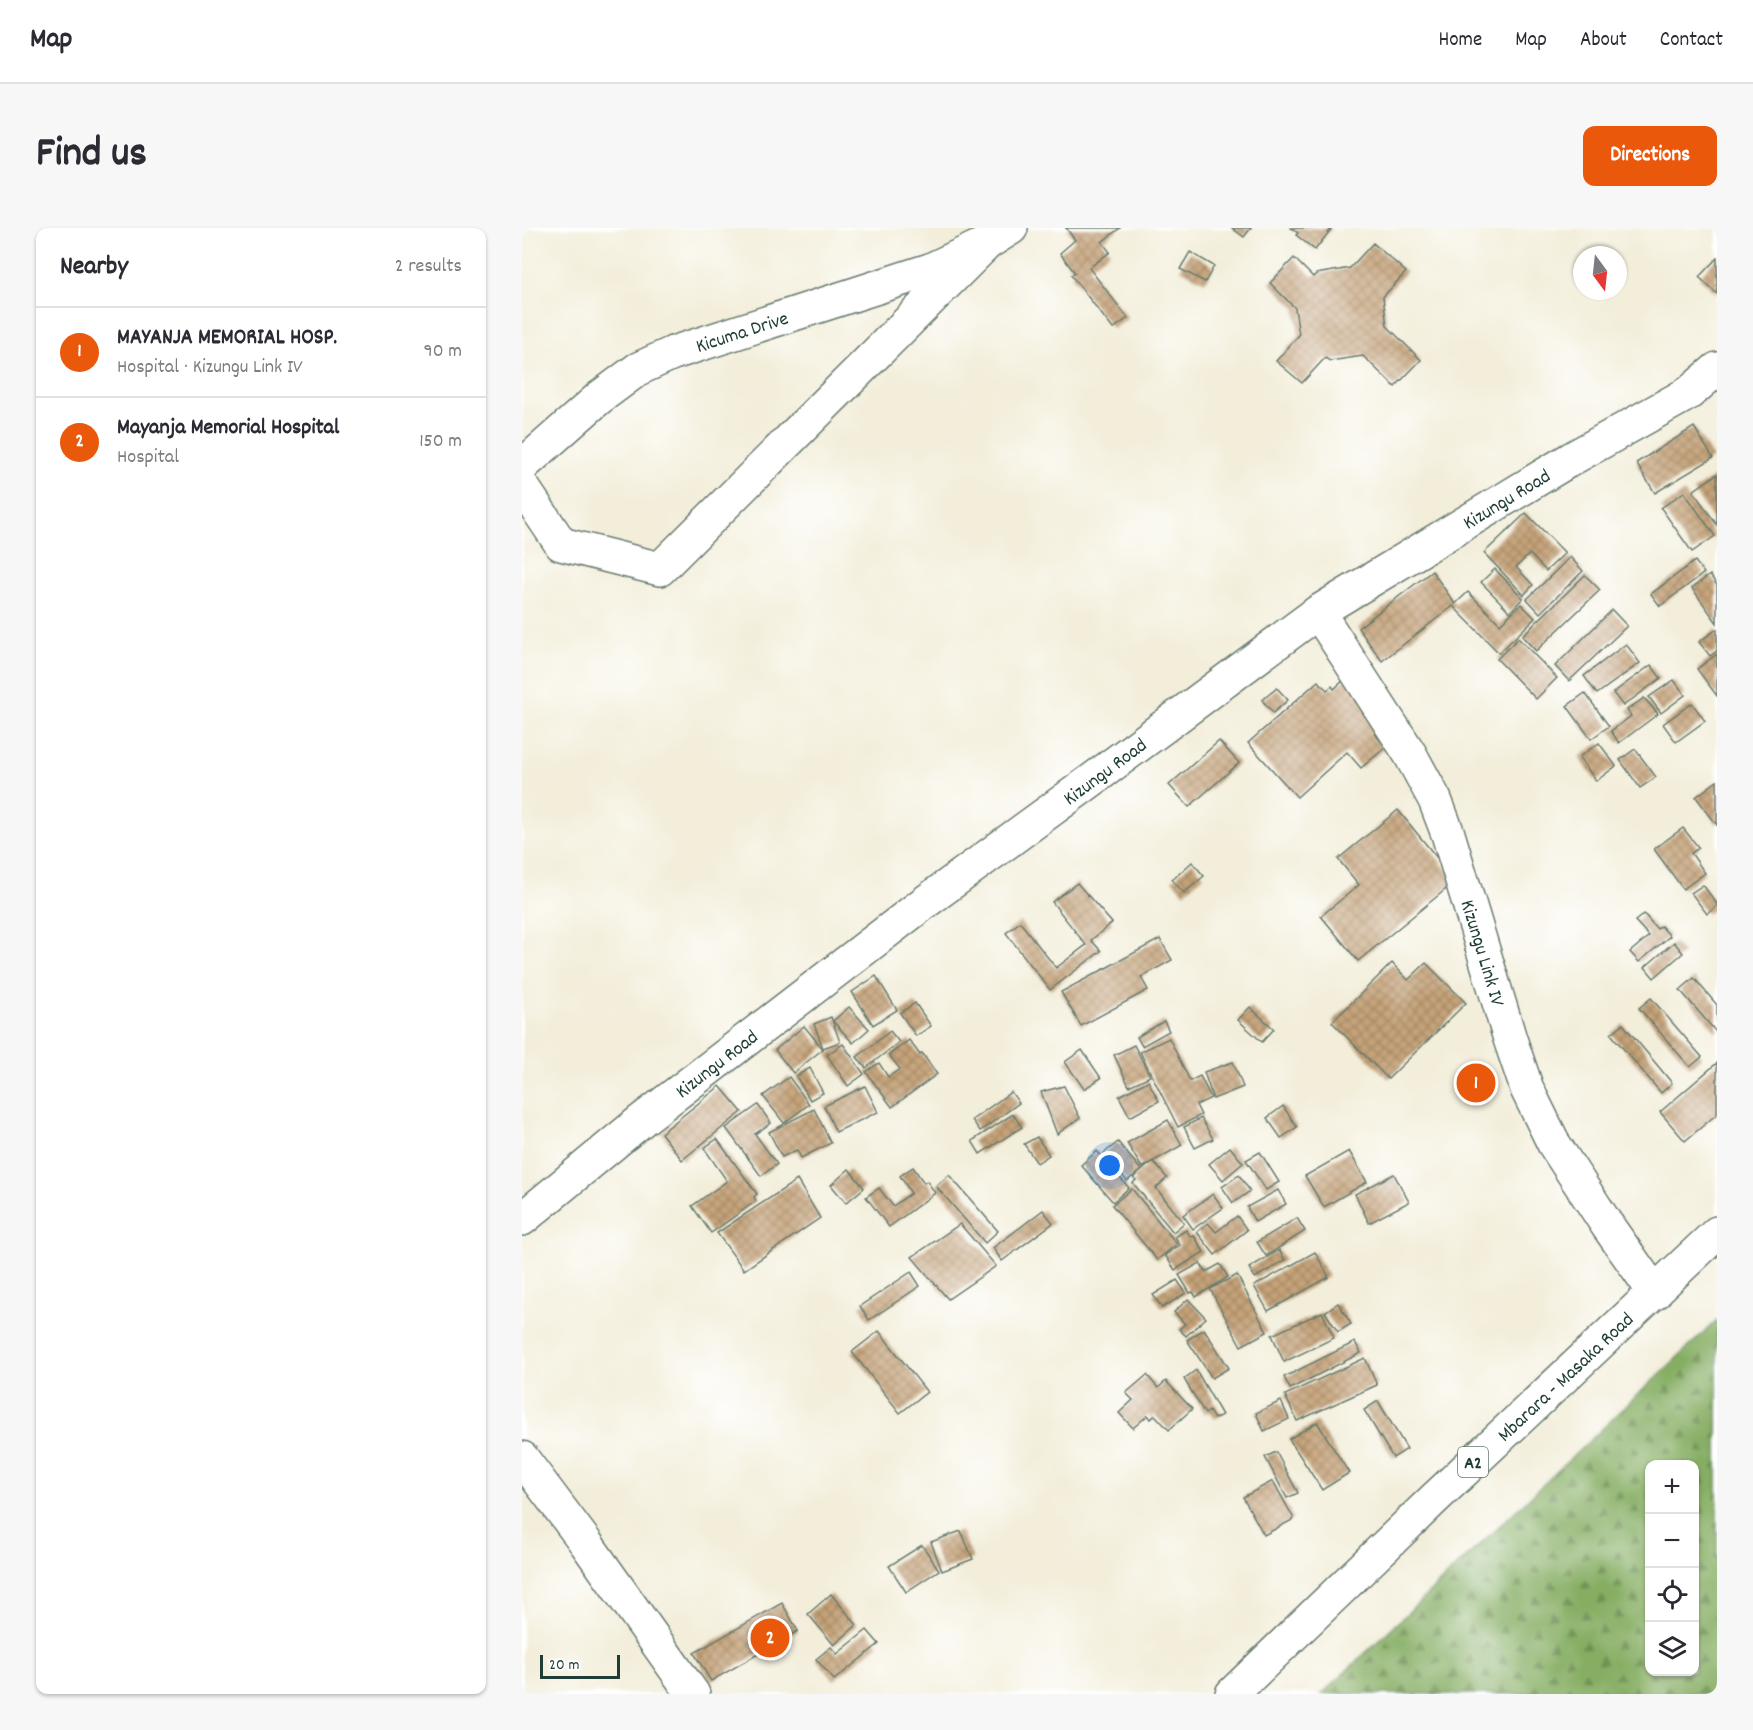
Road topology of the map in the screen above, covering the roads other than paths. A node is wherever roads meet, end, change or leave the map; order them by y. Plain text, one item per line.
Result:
1 (990, 233) edge
2 (1717, 369) edge
3 (522, 466) edge
4 (522, 486) edge
5 (1318, 612) junction
6 (522, 1219) edge
7 (1717, 1233) edge
8 (1655, 1293) junction
9 (522, 1458) edge
10 (693, 1694) edge
11 (1232, 1694) edge

1 - 3 street, Kicuma Drive
1 - 4 street
2 - 5 street, Kizungu Road
5 - 6 street, Kizungu Road
5 - 8 street, Kizungu Link IV
7 - 8 street, Mbarara - Masaka Road / A2
8 - 11 street, Mbarara - Masaka Road / A2
9 - 10 street

